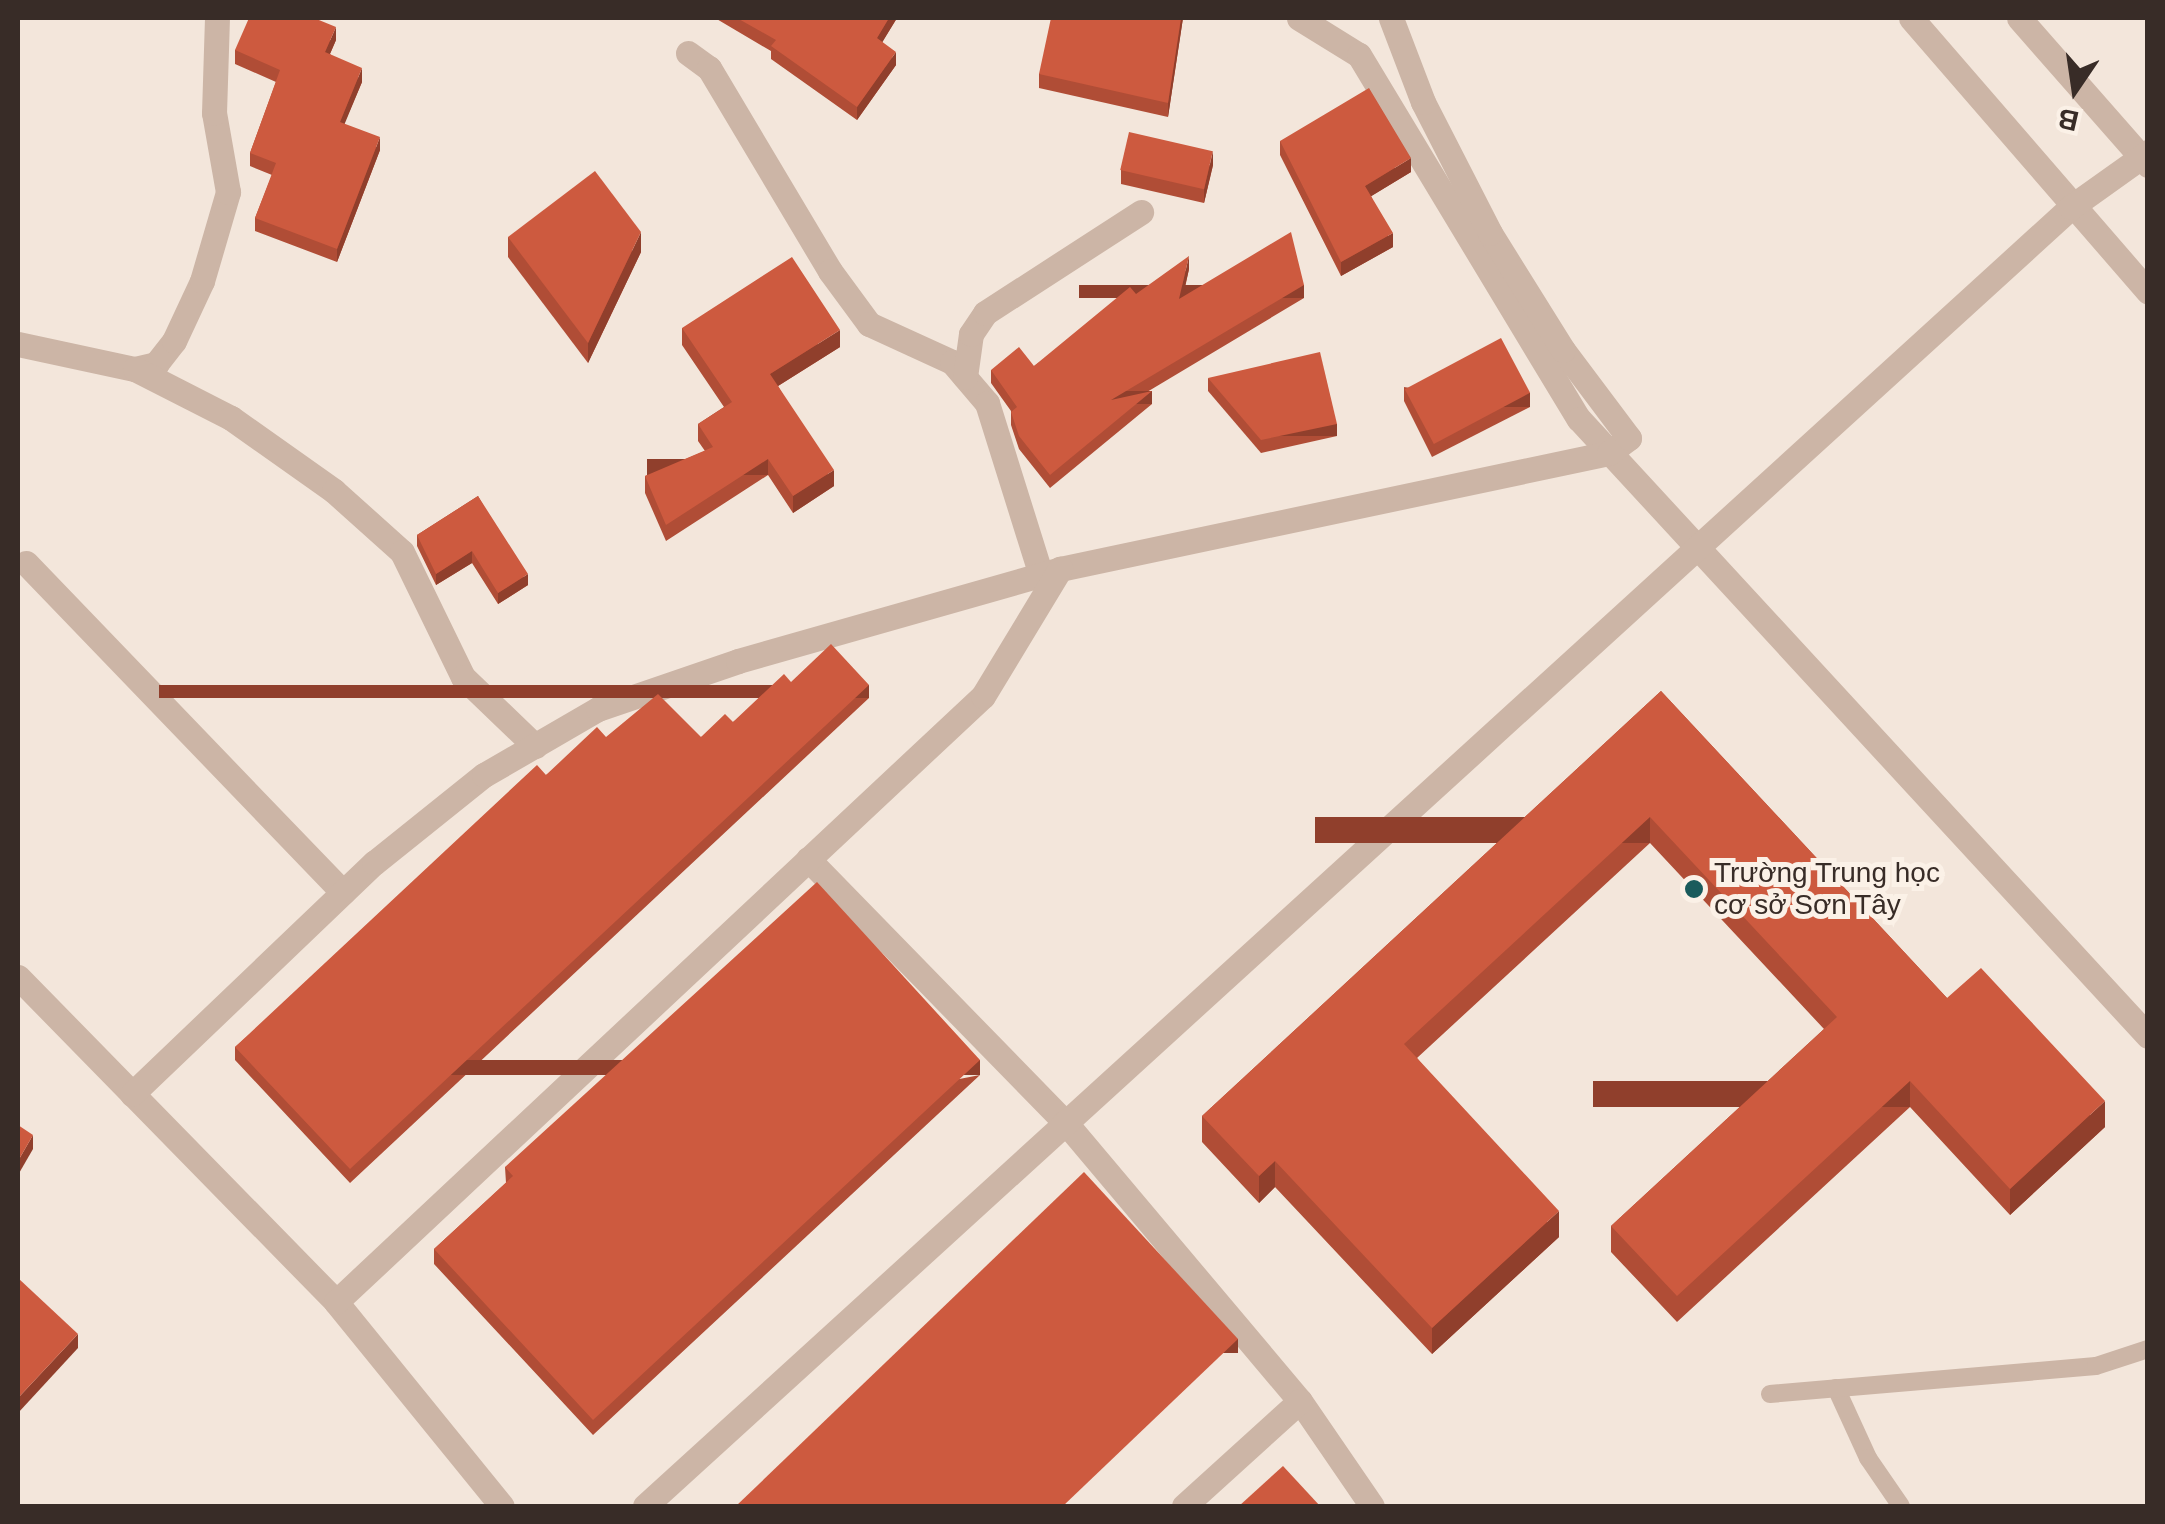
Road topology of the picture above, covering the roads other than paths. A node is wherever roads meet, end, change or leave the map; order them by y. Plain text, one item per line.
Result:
1 (217, 18) edge
2 (1300, 18) edge
3 (1391, 18) edge
4 (1911, 18) edge
5 (2019, 18) edge
6 (688, 54) dead end
7 (2146, 159) edge
8 (2072, 206) junction
9 (1141, 212) dead end
10 (2148, 292) edge
11 (18, 344) edge
12 (135, 369) junction
13 (965, 377) junction
14 (1609, 453) junction
15 (1696, 548) junction
16 (26, 562) dead end
17 (1051, 572) junction
18 (535, 746) junction
19 (808, 858) junction
20 (343, 892) junction
21 (18, 977) edge
22 (2148, 1036) edge
23 (132, 1094) junction
24 (1065, 1122) junction
25 (336, 1302) junction
26 (2148, 1349) edge
27 (1836, 1388) junction
28 (1770, 1394) dead end
29 (1300, 1401) junction
30 (502, 1506) edge
31 (645, 1506) edge
32 (1184, 1506) edge
33 (1372, 1506) edge
34 (1901, 1506) edge

1 - 12 street
2 - 14 street
3 - 14 street
4 - 8 street
5 - 7 street
6 - 13 street
7 - 8 street
8 - 10 street
8 - 15 street
9 - 13 street
11 - 12 street
12 - 18 street
13 - 17 street
14 - 15 street
14 - 17 street
15 - 22 street
15 - 24 street
16 - 20 street
17 - 18 street
17 - 19 street
18 - 20 street
19 - 24 street
19 - 25 street
20 - 23 street
21 - 23 street
23 - 25 street
24 - 29 street
24 - 31 street
25 - 30 street
26 - 27 lane
27 - 28 lane
27 - 34 lane
29 - 32 street
29 - 33 street

